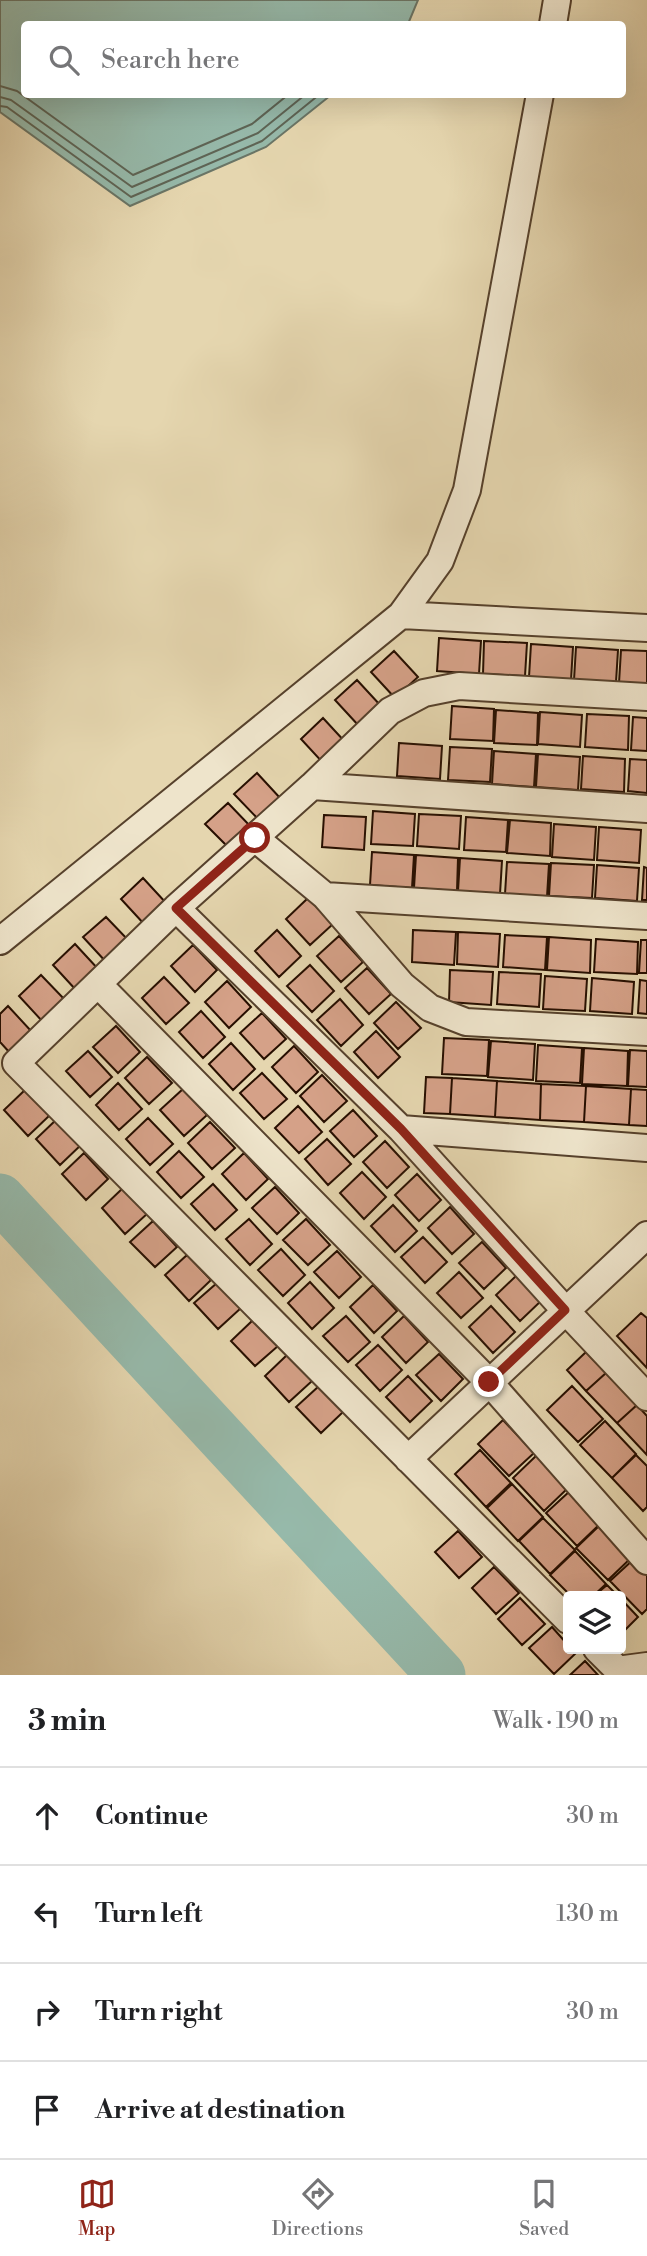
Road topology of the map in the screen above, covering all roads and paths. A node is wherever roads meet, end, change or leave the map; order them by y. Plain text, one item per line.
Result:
1 (557, 0) edge
2 (554, 21) edge
3 (539, 98) edge
4 (401, 615) junction
5 (647, 628) edge
6 (647, 697) edge
7 (312, 786) junction
8 (647, 809) edge
9 (255, 838) junction
10 (325, 896) junction
11 (176, 908) junction
12 (647, 916) edge
13 (0, 941) edge
14 (99, 985) junction
15 (647, 1032) edge
16 (401, 1129) junction
17 (647, 1148) edge
18 (647, 1235) edge
19 (565, 1310) junction
20 (489, 1382) junction
21 (647, 1397) edge
22 (408, 1459) junction
23 (647, 1561) edge
24 (563, 1615) edge
25 (602, 1654) edge
26 (647, 1666) edge
27 (620, 1672) edge

1 - 2 street
3 - 4 street
4 - 5 street
4 - 13 street
6 - 7 street
7 - 8 street
7 - 9 street
9 - 10 street
9 - 11 street
10 - 12 street
10 - 15 street
11 - 14 street
11 - 16 street
14 - 20 street
14 - 22 street
16 - 17 street
16 - 19 street
18 - 19 street
19 - 20 street
19 - 21 street
20 - 22 street
20 - 23 street
22 - 24 street
25 - 27 street
26 - 27 street

